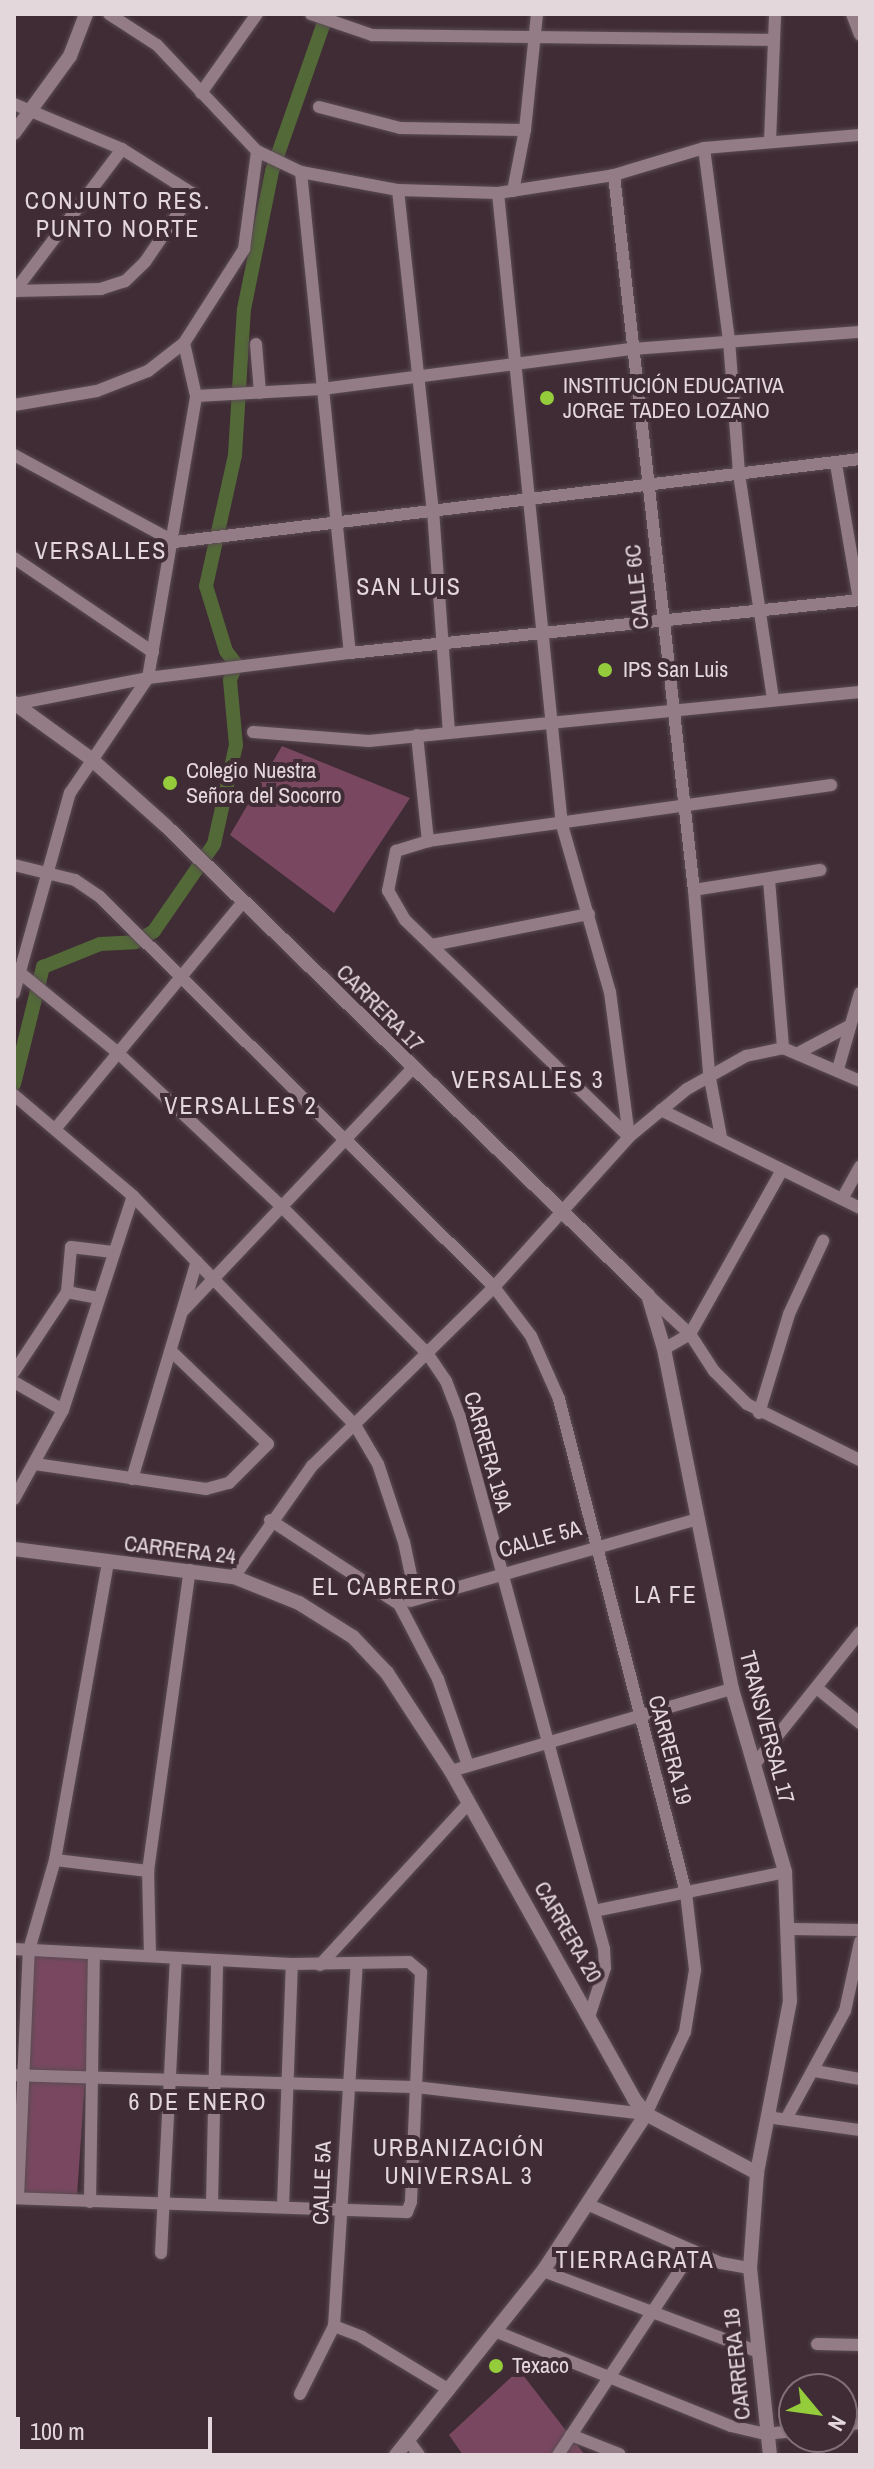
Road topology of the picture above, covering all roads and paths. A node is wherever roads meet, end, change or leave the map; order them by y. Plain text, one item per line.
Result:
1 (86, 14) edge
2 (109, 14) edge
3 (257, 14) edge
4 (537, 14) edge
5 (775, 14) edge
6 (852, 14) edge
7 (313, 16) edge
8 (859, 32) edge
9 (536, 37) junction
10 (774, 40) junction
11 (201, 93) junction
12 (14, 104) edge
13 (319, 107) dead end
14 (32, 110) junction
15 (525, 130) junction
16 (14, 133) edge
17 (860, 135) edge
18 (770, 141) junction
19 (704, 148) junction
20 (122, 149) junction
21 (257, 151) junction
22 (301, 172) junction
23 (614, 175) junction
24 (398, 190) junction
25 (513, 191) junction
26 (498, 193) junction
27 (14, 292) edge
28 (860, 332) edge
29 (729, 340) junction
30 (184, 343) junction
31 (256, 344) dead end
32 (632, 349) junction
33 (516, 364) junction
34 (416, 376) junction
35 (322, 389) junction
36 (260, 393) junction
37 (196, 396) junction
38 (14, 405) edge
39 (14, 455) edge
40 (860, 459) edge
41 (836, 464) junction
42 (739, 474) junction
43 (646, 486) junction
44 (530, 499) junction
45 (433, 510) junction
46 (336, 526) junction
47 (175, 542) junction
48 (14, 558) edge
49 (860, 600) edge
50 (760, 613) junction
51 (661, 624) junction
52 (546, 636) junction
53 (442, 644) junction
54 (153, 652) junction
55 (350, 653) junction
56 (148, 678) junction
57 (860, 692) edge
58 (773, 699) junction
59 (14, 704) edge
60 (671, 710) junction
61 (550, 722) junction
62 (253, 732) dead end
63 (449, 732) junction
64 (417, 735) junction
65 (90, 758) junction
66 (831, 785) dead end
67 (682, 804) junction
68 (562, 825) junction
69 (428, 841) junction
70 (14, 865) edge
71 (820, 870) dead end
72 (48, 872) junction
73 (769, 880) junction
74 (694, 890) junction
75 (243, 902) junction
76 (589, 914) junction
77 (432, 945) junction
78 (19, 972) junction
79 (182, 974) junction
80 (14, 993) edge
81 (860, 993) edge
82 (849, 1026) junction
83 (783, 1048) junction
84 (117, 1052) junction
85 (800, 1052) junction
86 (838, 1069) junction
87 (411, 1070) junction
88 (709, 1073) junction
89 (860, 1081) edge
90 (20, 1098) edge
91 (661, 1110) junction
92 (56, 1128) junction
93 (629, 1137) junction
94 (721, 1137) junction
95 (347, 1138) junction
96 (860, 1167) edge
97 (781, 1172) junction
98 (133, 1196) junction
99 (842, 1199) junction
100 (282, 1207) junction
101 (860, 1208) edge
102 (564, 1214) junction
103 (823, 1241) dead end
104 (113, 1252) junction
105 (197, 1261) junction
106 (215, 1277) junction
107 (494, 1287) junction
108 (67, 1292) junction
109 (648, 1295) junction
110 (97, 1298) junction
111 (183, 1311) junction
112 (690, 1334) junction
113 (664, 1349) junction
114 (171, 1351) junction
115 (427, 1353) junction
116 (14, 1372) edge
117 (14, 1382) edge
118 (63, 1410) junction
119 (759, 1413) junction
120 (355, 1425) junction
121 (860, 1460) edge
122 (35, 1464) junction
123 (132, 1479) junction
124 (14, 1499) edge
125 (270, 1520) junction
126 (695, 1520) junction
127 (594, 1546) junction
128 (14, 1549) edge
129 (108, 1563) junction
130 (190, 1570) junction
131 (502, 1572) junction
132 (234, 1577) junction
133 (416, 1599) junction
134 (399, 1604) junction
135 (860, 1632) edge
136 (732, 1689) junction
137 (818, 1689) junction
138 (639, 1717) junction
139 (860, 1723) edge
140 (452, 1726) junction
141 (430, 1738) junction
142 (549, 1740) junction
143 (468, 1765) junction
144 (754, 1765) junction
145 (451, 1771) junction
146 (469, 1803) junction
147 (55, 1860) junction
148 (148, 1871) junction
149 (785, 1872) junction
150 (686, 1893) junction
151 (594, 1911) junction
152 (791, 1929) junction
153 (860, 1930) edge
154 (860, 1942) edge
155 (14, 1949) edge
156 (29, 1950) junction
157 (94, 1954) junction
158 (150, 1956) junction
159 (176, 1958) junction
160 (217, 1960) junction
161 (292, 1964) junction
162 (320, 1965) junction
163 (357, 1965) junction
164 (590, 2014) junction
165 (815, 2071) junction
166 (18, 2075) edge
167 (92, 2076) junction
168 (167, 2079) junction
169 (212, 2079) junction
170 (860, 2079) edge
171 (288, 2082) junction
172 (346, 2085) junction
173 (415, 2087) junction
174 (646, 2114) junction
175 (767, 2117) junction
176 (786, 2119) junction
177 (860, 2130) edge
178 (757, 2173) junction
179 (16, 2198) edge
180 (90, 2202) junction
181 (161, 2204) junction
182 (587, 2204) junction
183 (212, 2205) junction
184 (283, 2206) junction
185 (344, 2210) junction
186 (693, 2250) junction
187 (161, 2253) dead end
188 (750, 2268) junction
189 (543, 2271) junction
190 (654, 2314) junction
191 (334, 2326) junction
192 (497, 2332) junction
193 (817, 2344) dead end
194 (860, 2345) edge
195 (756, 2351) junction
196 (609, 2377) junction
197 (449, 2390) junction
198 (300, 2394) dead end
199 (778, 2433) edge
200 (766, 2434) junction
201 (571, 2435) junction
202 (408, 2440) junction
203 (619, 2454) edge
204 (396, 2455) edge
205 (419, 2455) edge
206 (558, 2455) edge
207 (770, 2455) edge

1 - 14 street
2 - 11 street
3 - 11 street
4 - 9 street
5 - 10 street
6 - 8 street
7 - 9 street
9 - 10 street
9 - 15 street
10 - 18 street
11 - 21 street
12 - 14 street
13 - 15 street
14 - 16 street
14 - 20 street
15 - 25 street
17 - 18 street
18 - 19 street
19 - 23 street
19 - 29 street
20 - 27 street
20 - 27 street
21 - 22 street
21 - 30 street
22 - 24 street
22 - 35 street
23 - 25 street
23 - 32 street, CALLE 6C
24 - 26 street
24 - 34 street
25 - 26 street
26 - 33 street
28 - 29 street
29 - 32 street
29 - 42 street
30 - 37 street
30 - 38 street
31 - 36 street
32 - 33 street
32 - 43 street, CALLE 6C
33 - 34 street
33 - 44 street
34 - 35 street
34 - 45 street
35 - 36 street
35 - 46 street
36 - 37 street
37 - 47 street
39 - 47 street
40 - 41 street
41 - 42 street
41 - 49 street
42 - 43 street
42 - 50 street
43 - 44 street
43 - 51 street, CALLE 6C
44 - 45 street
44 - 52 street
45 - 46 street
45 - 53 street
46 - 47 street
46 - 55 street
47 - 54 street
48 - 54 street
49 - 50 street
50 - 51 street
50 - 58 street
51 - 52 street
51 - 60 street, CALLE 6C
52 - 53 street
52 - 61 street
53 - 55 street
53 - 63 street
54 - 56 street
55 - 56 street
56 - 59 street
56 - 65 street
57 - 58 street
58 - 60 street
59 - 65 street, CARRERA 17
60 - 61 street
60 - 67 street, CALLE 6C
61 - 63 street
61 - 68 street
62 - 64 street
63 - 64 street
64 - 69 street
65 - 72 street
65 - 75 street, CARRERA 17
66 - 67 street
67 - 68 street
67 - 74 street, CALLE 6C
68 - 69 street
68 - 76 street
69 - 77 street
70 - 72 street, CARRERA 19
71 - 73 street
72 - 78 street
72 - 79 street, CARRERA 19
73 - 74 street
73 - 83 street
74 - 88 street, CALLE 6C
75 - 79 street
75 - 87 street, CARRERA 17
76 - 77 street
76 - 93 street
77 - 93 street
78 - 80 street
78 - 84 street, CARRERA 19A
79 - 84 street
79 - 95 street, CARRERA 19
81 - 82 street
82 - 85 street
82 - 86 street
83 - 85 street
83 - 88 street
84 - 92 street
84 - 100 street, CARRERA 19A
85 - 86 street
86 - 89 street
87 - 95 street
87 - 102 street, CARRERA 17
88 - 91 street
88 - 94 street, CALLE 6C
90 - 92 street
91 - 93 street
91 - 94 street
92 - 98 street
93 - 102 street
94 - 97 street
95 - 100 street
95 - 107 street, CARRERA 19
96 - 99 street
97 - 99 street
97 - 112 street
98 - 104 street
98 - 105 street
99 - 101 street
100 - 106 street
100 - 115 street, CARRERA 19A
102 - 107 street
102 - 109 street, CARRERA 17
103 - 119 street
104 - 108 street
104 - 110 street
105 - 106 street
105 - 111 street
106 - 111 street
106 - 120 street
107 - 115 street
107 - 127 street, CARRERA 19
108 - 110 street
108 - 116 street
109 - 112 street, CARRERA 17
109 - 113 street, TRANSVERSAL 17
110 - 118 street
111 - 114 street
112 - 113 street
112 - 119 street, CARRERA 17
113 - 126 street, TRANSVERSAL 17
114 - 123 street
114 - 123 street
115 - 120 street
115 - 131 street, CARRERA 19A
117 - 118 street
118 - 122 street
119 - 121 street, CARRERA 17
120 - 125 street
120 - 133 street
122 - 123 street
122 - 124 street
125 - 132 street
125 - 134 street
126 - 127 street, CALLE 5A
126 - 136 street, TRANSVERSAL 17
127 - 131 street, CALLE 5A
127 - 138 street, CARRERA 19
128 - 129 street, CARRERA 24
129 - 130 street, CARRERA 24
129 - 147 street
130 - 132 street, CARRERA 24
130 - 148 street
131 - 133 street, CALLE 5A
131 - 142 street, CARRERA 19A
132 - 141 street, CARRERA 24
133 - 134 street, CALLE 5A
134 - 140 street
135 - 137 street
136 - 138 street
136 - 144 street, TRANSVERSAL 17
137 - 139 street
137 - 144 street
138 - 142 street
138 - 150 street, CARRERA 19
140 - 141 street
140 - 143 street
141 - 145 street, CARRERA 24
142 - 143 street
142 - 151 street, CARRERA 19A
143 - 145 street
144 - 149 street, TRANSVERSAL 17
145 - 146 street, CARRERA 20
146 - 162 street
146 - 164 street, CARRERA 20
147 - 148 street
147 - 156 street
148 - 158 street
149 - 150 street, CARRERA 20
149 - 152 street, TRANSVERSAL 17
150 - 151 street, CARRERA 20
150 - 174 street, CARRERA 19
151 - 164 street, CARRERA 19A
152 - 153 street
152 - 175 street, TRANSVERSAL 17
154 - 165 street
155 - 156 street
156 - 157 street
156 - 166 street
157 - 158 street
157 - 167 street
158 - 159 street
159 - 160 street
159 - 168 street
160 - 161 street
160 - 169 street
161 - 162 street
161 - 171 street
162 - 163 street
163 - 172 street, CALLE 5A
163 - 173 street
164 - 174 street, CARRERA 20
165 - 170 street
165 - 176 street
166 - 167 street
166 - 179 street
167 - 168 street
167 - 180 street
168 - 169 street
168 - 181 street
169 - 171 street
169 - 183 street
171 - 172 street
171 - 184 street
172 - 173 street
172 - 185 street, CALLE 5A
173 - 174 street
173 - 185 street
174 - 178 street
174 - 182 street
175 - 176 street
175 - 178 street, TRANSVERSAL 17
176 - 177 street
178 - 188 street, CARRERA 18
179 - 180 street
180 - 181 street
181 - 183 street
181 - 187 street
182 - 186 street
182 - 189 street
183 - 184 street
184 - 185 street
185 - 191 street, CALLE 5A
186 - 188 street
186 - 190 street
188 - 195 street, CARRERA 18
189 - 190 street
189 - 192 street
190 - 195 street
190 - 196 street
191 - 197 street
191 - 198 street, CALLE 5A
192 - 196 street
192 - 197 street
193 - 194 street
195 - 200 street, CARRERA 18
196 - 200 street
196 - 201 street
197 - 202 street
199 - 200 street
200 - 207 street, CARRERA 18
201 - 203 street
201 - 206 street
202 - 204 street
202 - 205 street

